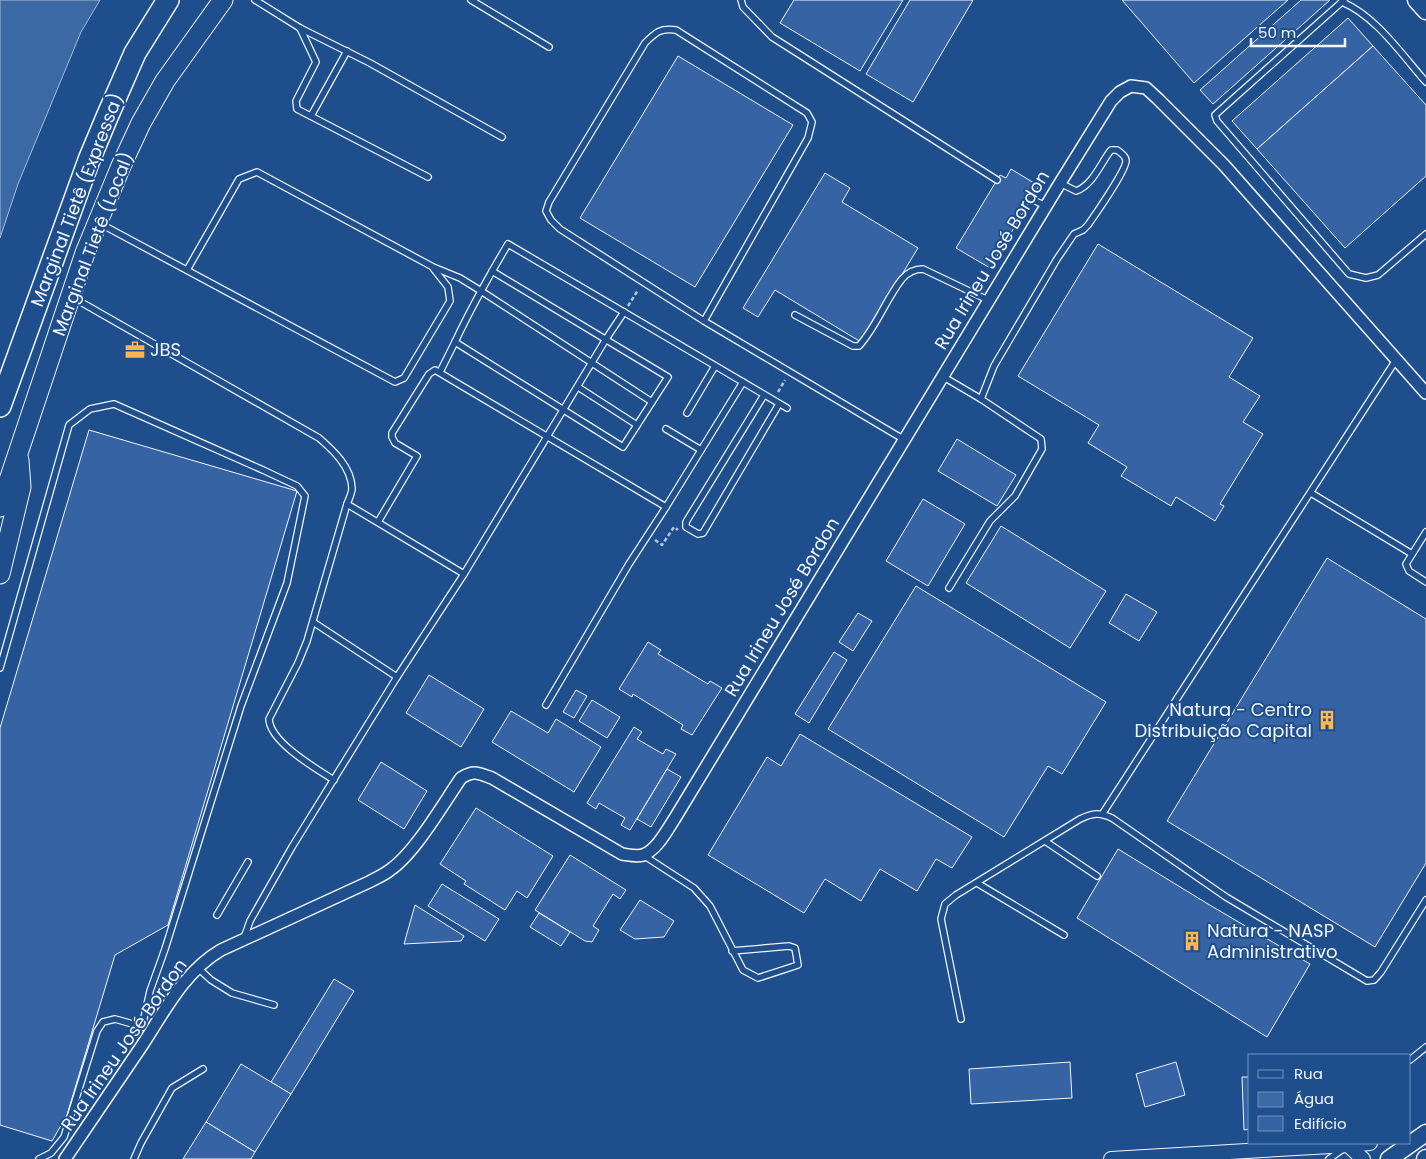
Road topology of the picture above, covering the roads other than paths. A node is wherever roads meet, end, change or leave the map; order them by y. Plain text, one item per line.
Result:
1 (168, 0) edge
2 (222, 0) edge
3 (255, 0) edge
4 (471, 0) edge
5 (741, 0) edge
6 (1416, 0) edge
7 (1343, 1) edge
8 (1426, 11) edge
9 (300, 28) junction
10 (549, 47) dead end
11 (347, 51) junction
12 (1426, 82) edge
13 (311, 116) junction
14 (502, 137) dead end
15 (428, 177) dead end
16 (997, 180) dead end
17 (1060, 183) junction
18 (1032, 199) dead end
19 (1046, 206) junction
20 (97, 222) junction
21 (1426, 234) edge
22 (433, 267) junction
23 (187, 270) junction
24 (492, 271) junction
25 (482, 291) junction
26 (70, 295) junction
27 (988, 300) junction
28 (624, 312) junction
29 (795, 315) dead end
30 (704, 321) junction
31 (606, 340) junction
32 (455, 342) junction
33 (1396, 360) junction
34 (592, 363) junction
35 (715, 366) junction
36 (440, 372) junction
37 (942, 376) junction
38 (743, 382) junction
39 (578, 387) junction
40 (1426, 393) edge
41 (764, 395) junction
42 (981, 399) junction
43 (652, 402) junction
44 (779, 404) junction
45 (0, 406) edge
46 (787, 408) dead end
47 (565, 409) junction
48 (687, 413) dead end
49 (637, 425) junction
50 (666, 429) dead end
51 (546, 436) junction
52 (903, 439) junction
53 (19, 450) junction
54 (701, 450) junction
55 (1311, 493) junction
56 (347, 504) junction
57 (0, 507) edge
58 (666, 507) junction
59 (378, 522) junction
60 (1426, 532) edge
61 (1412, 554) junction
62 (0, 574) edge
63 (464, 574) junction
64 (1426, 582) edge
65 (949, 588) dead end
66 (313, 622) junction
67 (0, 668) edge
68 (397, 677) junction
69 (546, 705) dead end
70 (334, 780) junction
71 (1103, 814) junction
72 (1045, 841) junction
73 (643, 855) junction
74 (248, 862) dead end
75 (1097, 876) dead end
76 (977, 883) junction
77 (1426, 900) edge
78 (217, 915) dead end
79 (1064, 935) dead end
80 (244, 938) junction
81 (732, 951) junction
82 (197, 967) junction
83 (274, 1005) dead end
84 (961, 1019) dead end
85 (147, 1028) junction
86 (1426, 1047) edge
87 (1411, 1059) edge
88 (203, 1069) dead end
89 (1363, 1144) edge
90 (1409, 1144) edge
91 (1348, 1146) junction
92 (39, 1159) edge
93 (65, 1159) edge
94 (134, 1159) edge
95 (1111, 1159) edge
96 (1128, 1159) edge
97 (1329, 1159) edge
98 (1363, 1159) edge
99 (1389, 1159) edge

1 - 45 highway, Marginal Tietê (Expressa)
2 - 20 highway, Marginal Tietê (Local)
3 - 9 lane
4 - 10 lane
5 - 16 lane
6 - 8 main road
7 - 12 lane
7 - 21 lane
9 - 11 lane
9 - 13 lane
11 - 13 lane
11 - 14 lane
13 - 15 lane
17 - 19 street, Rua Irineu José Bordon
17 - 33 street, Rua Irineu José Bordon
17 - 42 lane
18 - 19 lane
19 - 27 street, Rua Irineu José Bordon
20 - 23 lane
20 - 26 highway, Marginal Tietê (Local)
22 - 23 lane
22 - 23 lane
22 - 25 lane
24 - 25 lane
24 - 28 lane
24 - 31 lane
25 - 32 lane
25 - 34 lane
26 - 53 highway, Marginal Tietê (Local)
26 - 56 lane
27 - 29 lane
27 - 37 street, Rua Irineu José Bordon
28 - 31 lane
28 - 35 lane
30 - 30 lane
30 - 52 lane
31 - 34 lane
31 - 43 lane
32 - 36 lane
32 - 47 lane
33 - 40 street, Rua Irineu José Bordon
33 - 55 lane
34 - 39 lane
34 - 43 lane
35 - 38 lane
35 - 48 lane
36 - 51 lane
36 - 59 lane
37 - 42 lane
37 - 52 street, Rua Irineu José Bordon
38 - 41 lane
38 - 54 lane
39 - 47 lane
39 - 49 lane
41 - 44 lane
41 - 44 lane
42 - 65 lane
43 - 49 lane
44 - 46 lane
47 - 49 lane
47 - 51 lane
50 - 54 lane
51 - 58 lane
51 - 63 lane
52 - 73 street, Rua Irineu José Bordon
53 - 57 highway, Marginal Tietê (Local)
53 - 62 highway
54 - 58 lane
55 - 61 lane
55 - 71 lane
56 - 59 lane
56 - 66 lane
58 - 69 lane
59 - 63 lane
60 - 61 lane
61 - 64 lane
63 - 68 lane
66 - 68 lane
66 - 70 lane
67 - 85 lane
68 - 70 lane
70 - 80 lane
71 - 72 lane
71 - 77 lane
72 - 75 lane
72 - 76 lane
73 - 80 street, Rua Irineu José Bordon
73 - 81 lane
74 - 78 lane
76 - 79 lane
76 - 84 lane
80 - 82 street, Rua Irineu José Bordon
81 - 81 lane
82 - 83 lane
82 - 85 street, Rua Irineu José Bordon
85 - 92 lane
85 - 93 street, Rua Irineu José Bordon
86 - 87 lane
88 - 94 lane
89 - 91 street
90 - 99 main road
91 - 96 street
91 - 97 lane
91 - 98 street
95 - 96 street

